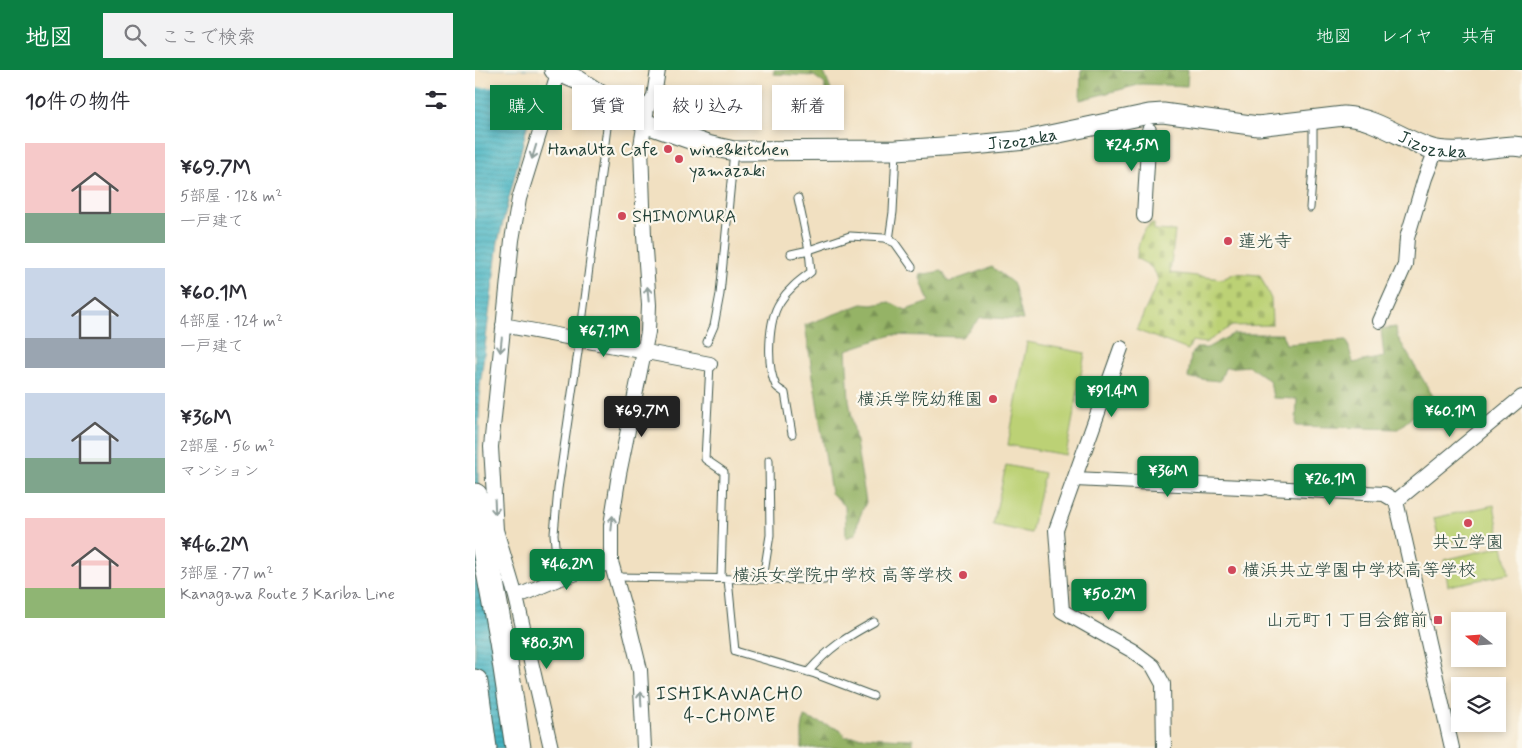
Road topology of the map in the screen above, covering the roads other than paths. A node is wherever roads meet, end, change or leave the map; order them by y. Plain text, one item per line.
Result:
1 (557, 70) edge
2 (659, 70) edge
3 (586, 85) edge
4 (1313, 120) junction
5 (644, 123) joint
6 (606, 130) edge
7 (643, 130) edge
8 (1149, 130) dead end
9 (1522, 148) edge
10 (895, 150) junction
11 (1436, 150) junction
12 (734, 151) junction
13 (799, 198) dead end
14 (1311, 208) dead end
15 (1144, 216) dead end
16 (889, 240) junction
17 (809, 250) junction
18 (791, 254) dead end
19 (912, 267) dead end
20 (1380, 321) dead end
21 (503, 325) junction
22 (580, 338) junction
23 (707, 342) dead end
24 (1121, 348) dead end
25 (645, 351) junction
26 (710, 364) joint
27 (1522, 397) edge
28 (792, 434) dead end
29 (769, 460) dead end
30 (1075, 479) junction
31 (475, 496) edge
32 (1396, 501) junction
33 (611, 562) junction
34 (615, 577) junction
35 (724, 578) junction
36 (558, 579) junction
37 (763, 579) junction
38 (824, 580) dead end
39 (475, 582) edge
40 (516, 598) junction
41 (874, 622) dead end
42 (808, 672) junction
43 (475, 682) edge
44 (873, 696) dead end
45 (483, 748) edge
46 (501, 748) edge
47 (518, 748) edge
48 (551, 748) edge
49 (644, 748) edge
50 (1164, 748) edge
51 (1452, 748) edge

1 - 3 street, Jizozaka
1 -> 21 street
2 - 5 street
4 - 10 street, Jizozaka
4 - 11 street, Jizozaka
4 - 14 lane
5 - 12 street, Jizozaka
6 - 22 lane
25 -> 7 street
8 - 15 street
9 - 11 street, Jizozaka
10 - 12 street, Jizozaka
10 - 16 lane
11 - 20 street
12 - 23 lane
13 - 17 lane
16 - 17 lane
16 - 19 lane
17 - 18 lane
17 - 28 lane
21 - 22 street
21 -> 40 street
22 - 25 street
22 - 36 lane
24 - 30 street
25 - 26 street
33 -> 25 street
26 - 35 lane
27 - 32 street
29 - 37 lane
30 - 32 street
30 - 50 street
31 - 47 highway
32 - 51 street
33 - 34 street
33 - 36 street
34 - 35 lane
49 -> 34 street
35 - 37 lane
35 - 42 lane
36 - 40 street
37 - 38 lane
39 - 46 highway
40 - 48 street
41 - 42 lane
42 - 44 lane
43 - 45 highway

